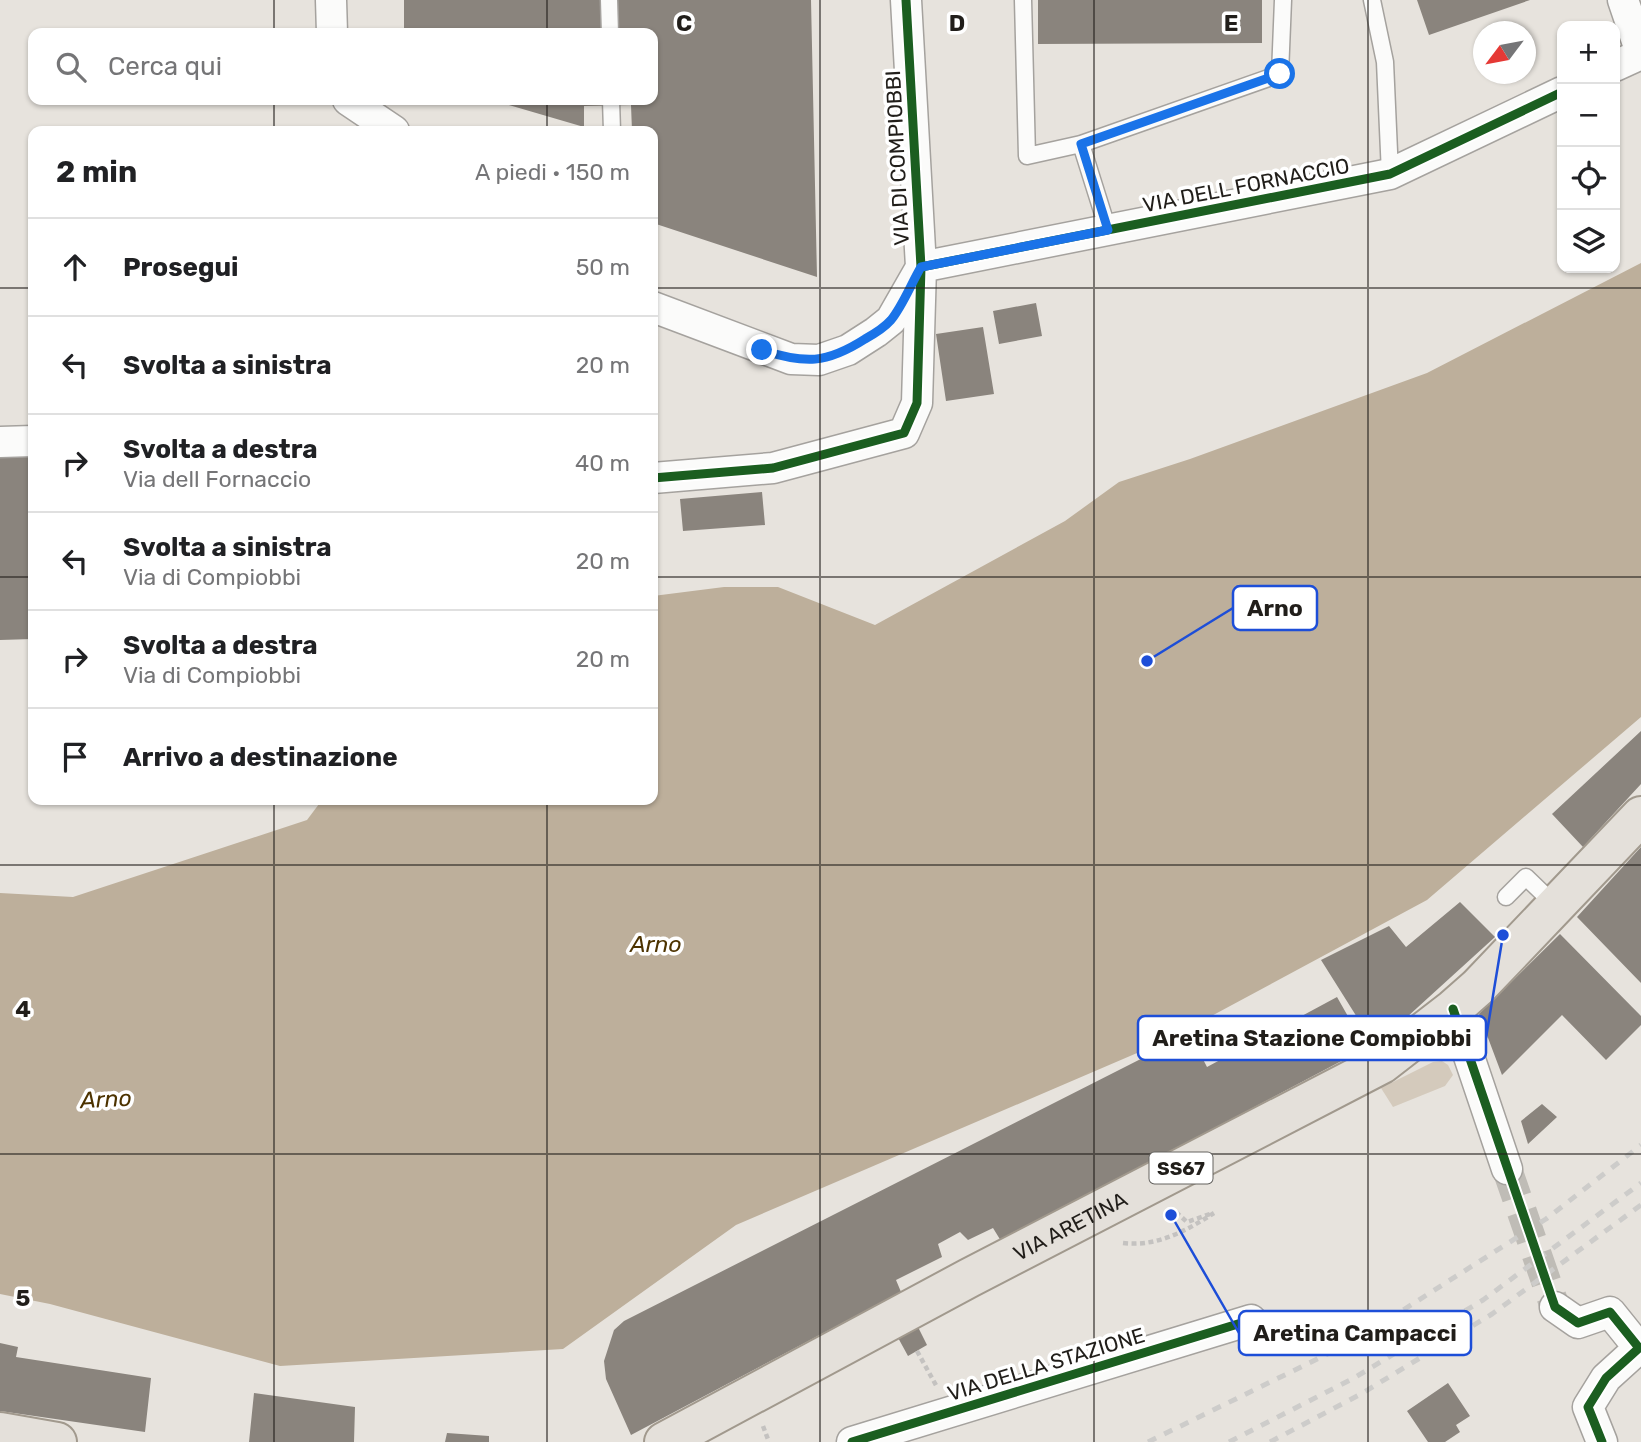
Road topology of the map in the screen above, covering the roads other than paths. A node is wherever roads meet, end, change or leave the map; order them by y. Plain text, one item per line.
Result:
1 (331, 0) edge
2 (609, 0) edge
3 (906, 0) edge
4 (1023, 0) edge
5 (1283, 0) edge
6 (1372, 0) edge
7 (1623, 0) edge
8 (332, 28) edge
9 (610, 28) edge
10 (1641, 53) edge
11 (1620, 64) edge
12 (1557, 94) edge
13 (355, 105) edge
14 (611, 105) edge
15 (387, 126) edge
16 (612, 126) edge
17 (1081, 144) junction
18 (1390, 174) junction
19 (1108, 230) junction
20 (921, 267) junction
21 (658, 309) edge
22 (28, 441) edge
23 (0, 442) edge
24 (658, 478) edge
25 (1641, 816) edge
26 (1506, 897) dead end
27 (1555, 905) junction
28 (1453, 1010) junction
29 (1507, 1169) tunnel mouth
30 (1555, 1307) dead end
31 (1251, 1320) dead end
32 (0, 1432) edge
33 (57, 1442) edge
34 (664, 1442) edge
35 (852, 1442) edge
36 (1602, 1442) edge

1 - 8 street
2 - 9 lane
3 - 20 street, VIA DI COMPIOBBI
4 - 17 lane
5 - 17 lane
6 - 18 lane
7 - 10 street
10 - 11 street
12 - 18 street, VIA DELL FORNACCIO
13 - 15 street
14 - 16 lane
17 - 19 lane
18 - 19 street, VIA DELL FORNACCIO
19 - 20 street, VIA DELL FORNACCIO
20 - 21 street, VIA DI COMPIOBBI
20 - 24 street, VIA DI COMPIOBBI
22 - 23 street
25 - 27 main road, VIA ARETINA / SS67
26 - 27 lane
27 - 28 main road, VIA ARETINA / SS67
28 - 29 street
28 - 34 main road, VIA ARETINA / SS67
30 - 36 street
31 - 35 street, VIA DELLA STAZIONE
32 - 33 main road

